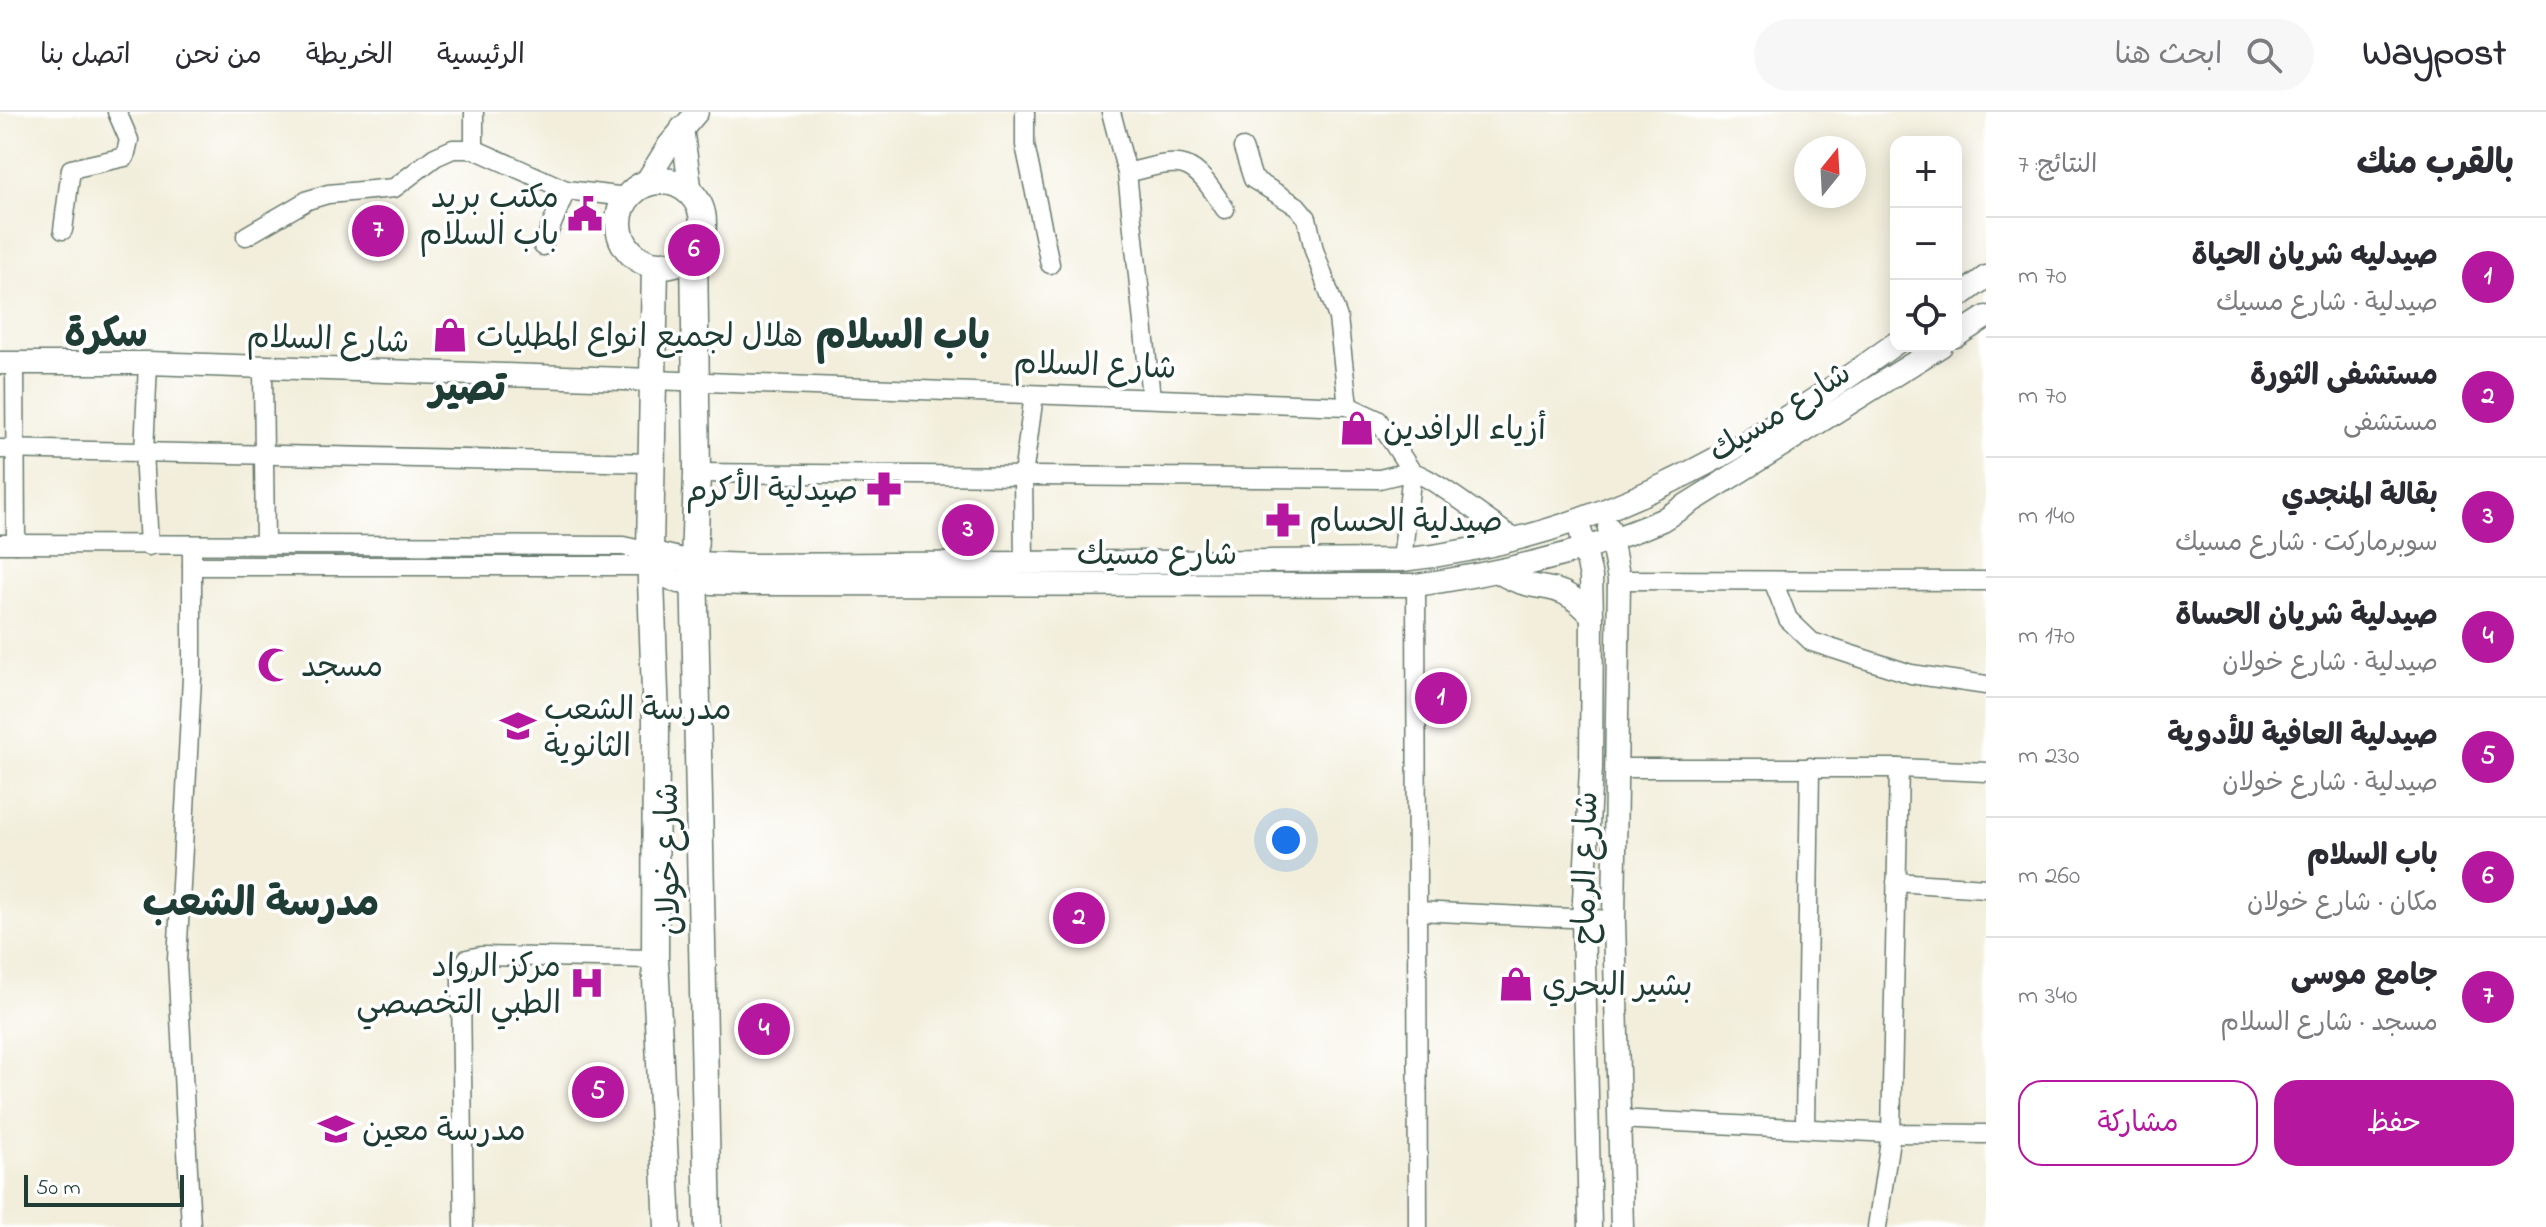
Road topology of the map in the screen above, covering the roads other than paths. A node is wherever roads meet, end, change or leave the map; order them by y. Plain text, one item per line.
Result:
1 (117, 112) edge
2 (474, 112) edge
3 (1025, 112) edge
4 (1111, 112) edge
5 (689, 120) edge
6 (1243, 148) dead end
7 (474, 149) junction
8 (1127, 173) junction
9 (566, 190) junction
10 (636, 190) junction
11 (691, 193) junction
12 (1225, 209) dead end
13 (63, 230) dead end
14 (246, 236) dead end
15 (543, 246) dead end
16 (694, 250) junction
17 (1050, 264) dead end
18 (655, 265) junction
19 (1986, 277) edge
20 (1962, 295) edge
21 (655, 307) junction
22 (696, 307) junction
23 (1986, 317) edge
24 (1962, 332) edge
25 (1890, 347) edge
26 (1931, 352) edge
27 (8, 363) edge
28 (148, 363) junction
29 (263, 369) junction
30 (653, 380) junction
31 (696, 381) junction
32 (1034, 395) junction
33 (1151, 397) junction
34 (1348, 406) junction
35 (7, 449) edge
36 (144, 452) junction
37 (262, 456) junction
38 (653, 463) junction
39 (1412, 472) junction
40 (697, 473) junction
41 (1023, 476) junction
42 (1603, 512) junction
43 (1576, 521) junction
44 (1517, 540) junction
45 (1615, 541) junction
46 (8, 544) edge
47 (265, 544) junction
48 (149, 546) junction
49 (192, 546) junction
50 (1586, 547) junction
51 (1402, 560) junction
52 (651, 561) junction
53 (1024, 564) junction
54 (192, 566) junction
55 (695, 573) junction
56 (1500, 573) junction
57 (1619, 580) junction
58 (1773, 581) junction
59 (1986, 581) edge
60 (1416, 585) junction
61 (1592, 616) junction
62 (1986, 685) edge
63 (698, 718) junction
64 (656, 721) junction
65 (1810, 767) junction
66 (1617, 768) junction
67 (1899, 768) junction
68 (1986, 772) edge
69 (1896, 882) junction
70 (1986, 888) edge
71 (1417, 911) junction
72 (1583, 920) junction
73 (1614, 920) junction
74 (655, 959) junction
75 (1618, 1119) junction
76 (1805, 1127) junction
77 (1891, 1133) junction
78 (1986, 1134) edge
79 (191, 1227) edge
80 (464, 1227) edge
81 (668, 1227) edge
82 (708, 1227) edge
83 (1418, 1227) edge
84 (1590, 1227) edge
85 (1622, 1227) edge
86 (1877, 1227) edge

1 - 13 street
2 - 7 street
3 - 17 street
4 - 8 street
5 - 10 street
5 - 11 street
6 - 34 street
7 - 9 street
7 - 14 street
8 - 12 street
8 - 33 street
9 - 10 street
9 - 15 street
10 - 11 main road
10 - 18 main road
11 - 16 main road
16 - 18 main road
16 - 22 main road, شارع خولان
18 - 21 main road, شارع خولان
19 - 20 street
21 - 22 main road
21 - 30 main road, شارع خولان
22 - 31 main road, شارع خولان
23 - 24 street
25 - 42 street, شارع مسيك
26 - 45 street, شارع مسيك
27 - 28 street, شارع السلام
27 - 35 street
28 - 29 street, شارع السلام
28 - 36 street
29 - 30 street, شارع السلام
29 - 37 street
30 - 31 street, شارع السلام
30 - 38 main road, شارع خولان
31 - 32 street, شارع السلام
31 - 40 main road, شارع خولان
32 - 33 street, شارع السلام
32 - 41 street
33 - 34 street, شارع السلام
34 - 39 street, شارع السلام
35 - 36 street
35 - 46 street
36 - 37 street
36 - 48 street
37 - 38 street
37 - 47 street
38 - 52 main road, شارع خولان
39 - 41 street
39 - 44 street
39 - 51 street
40 - 41 street
40 - 55 main road, شارع خولان
41 - 53 street
42 - 43 street, شارع مسيك
42 - 45 street, شارع الرماح
43 - 44 street, شارع مسيك
43 - 50 street, شارع الرماح
44 - 51 street, شارع مسيك
45 - 50 street, شارع مسيك
45 - 57 street, شارع الرماح
46 - 48 street
47 - 49 street
47 - 52 street
48 - 49 street
49 - 54 street
50 - 56 street, شارع مسيك
50 - 61 street, شارع الرماح
51 - 53 street, شارع مسيك
52 - 54 street
52 - 55 street, شارع مسيك
52 - 64 main road, شارع خولان
53 - 55 street, شارع مسيك
54 - 79 street
55 - 60 street, شارع مسيك
55 - 63 main road, شارع خولان
56 - 60 street, شارع مسيك
56 - 61 street
57 - 58 street
57 - 66 street, شارع الرماح
58 - 59 street
58 - 62 street
60 - 71 street
61 - 72 street, شارع الرماح
63 - 64 main road
63 - 82 main road, شارع خولان
64 - 74 main road, شارع خولان
65 - 66 street
65 - 67 street
65 - 76 street
66 - 73 street, شارع الرماح
67 - 68 street
67 - 69 street
69 - 70 street
69 - 77 street
71 - 72 street
71 - 83 street
72 - 73 street
72 - 84 street, شارع الرماح
73 - 75 street, شارع الرماح
74 - 80 street
74 - 81 main road, شارع خولان
75 - 76 street
75 - 85 street, شارع الرماح
76 - 77 street
77 - 78 street
77 - 86 street

